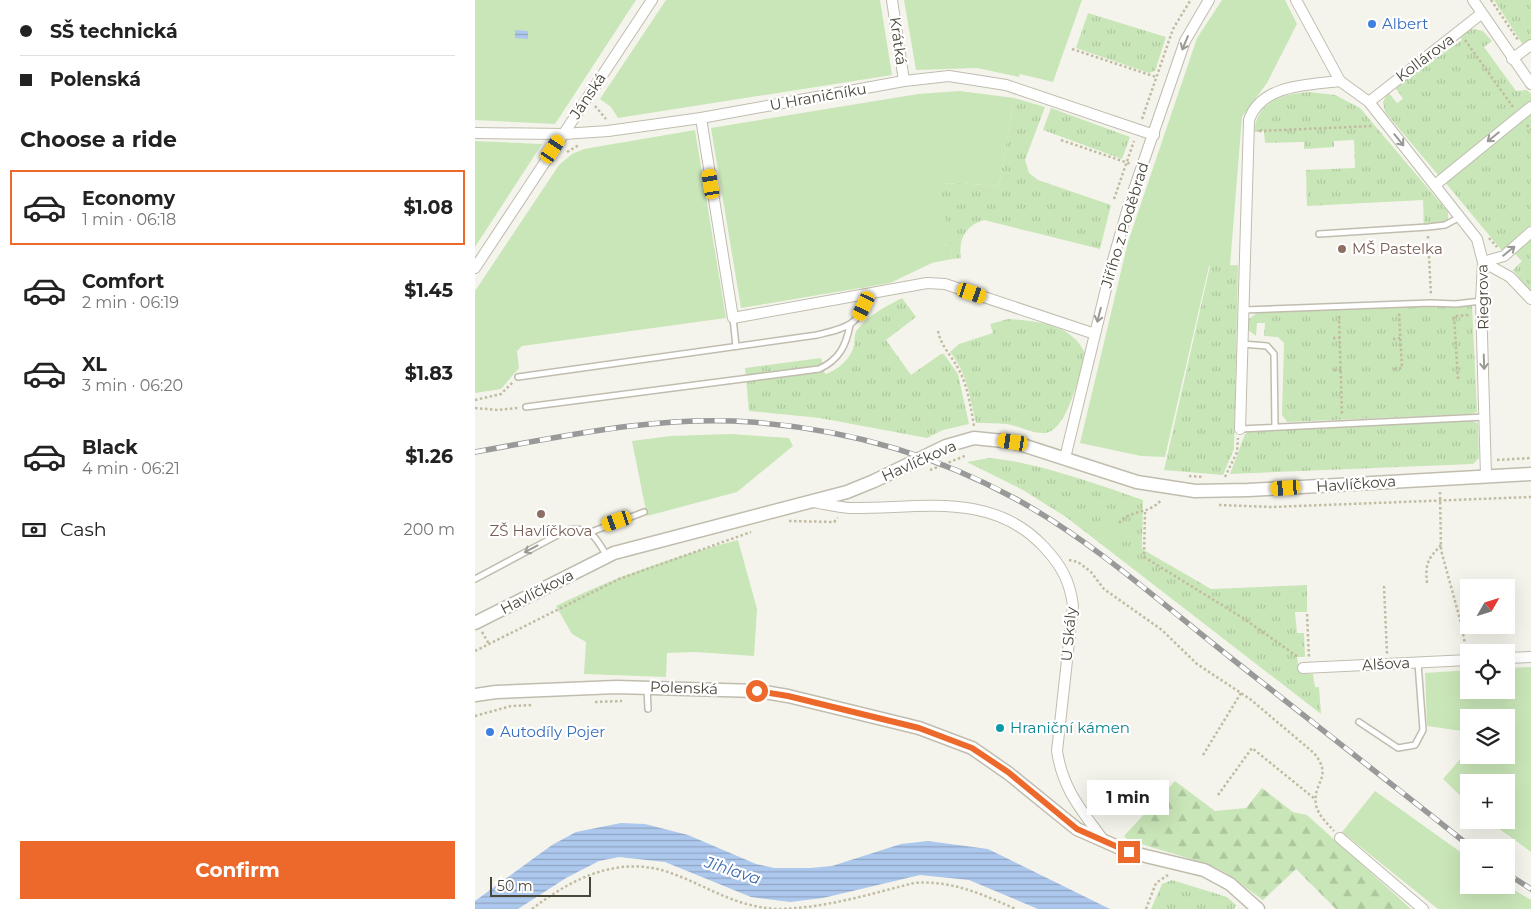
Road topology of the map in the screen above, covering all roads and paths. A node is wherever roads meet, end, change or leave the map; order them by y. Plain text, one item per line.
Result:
1 (652, 0) edge
2 (892, 0) edge
3 (1190, 0) edge
4 (1209, 0) edge
5 (1296, 0) edge
6 (1473, 0) edge
7 (1491, 0) edge
8 (1481, 14) junction
9 (1459, 32) junction
10 (1528, 47) edge
11 (1072, 50) dead end
12 (1513, 59) junction
13 (1156, 78) junction
14 (904, 81) junction
15 (1340, 81) junction
16 (1171, 83) junction
17 (1531, 84) edge
18 (1369, 102) junction
19 (1531, 107) edge
20 (1519, 116) junction
21 (701, 118) junction
22 (1386, 125) junction
23 (1139, 129) junction
24 (1531, 130) edge
25 (1248, 132) junction
26 (475, 133) edge
27 (563, 134) junction
28 (1154, 135) junction
29 (1061, 140) dead end
30 (587, 144) dead end
31 (563, 155) dead end
32 (1126, 163) junction
33 (1142, 168) junction
34 (1435, 185) junction
35 (1114, 199) dead end
36 (1461, 216) junction
37 (1428, 228) junction
38 (1483, 231) dead end
39 (1531, 232) edge
40 (1319, 234) dead end
41 (1504, 256) junction
42 (1483, 262) junction
43 (475, 268) edge
44 (864, 295) junction
45 (1531, 299) edge
46 (1481, 301) junction
47 (1431, 303) junction
48 (1399, 304) junction
49 (1339, 307) junction
50 (1242, 310) junction
51 (1482, 315) junction
52 (733, 318) junction
53 (850, 324) junction
54 (938, 331) dead end
55 (1095, 334) junction
56 (1333, 338) dead end
57 (1340, 338) junction
58 (1400, 338) junction
59 (1393, 339) dead end
60 (1241, 344) junction
61 (736, 346) junction
62 (1394, 369) dead end
63 (1334, 370) dead end
64 (1342, 370) junction
65 (519, 376) joint
66 (1458, 379) dead end
67 (475, 400) edge
68 (526, 407) joint
69 (475, 408) edge
70 (1486, 417) junction
71 (1342, 424) junction
72 (974, 427) dead end
73 (1275, 427) junction
74 (1239, 429) joint
75 (1237, 452) dead end
76 (1065, 458) junction
77 (1531, 458) edge
78 (1486, 470) junction
79 (1531, 474) edge
80 (1181, 475) dead end
81 (1234, 476) dead end
82 (1211, 477) dead end
83 (1218, 477) dead end
84 (1225, 477) junction
85 (1439, 478) junction
86 (1162, 499) dead end
87 (808, 501) junction
88 (644, 512) dead end
89 (1145, 512) junction
90 (1119, 523) dead end
91 (591, 532) junction
92 (1441, 546) junction
93 (607, 556) junction
94 (1057, 562) junction
95 (475, 579) edge
96 (1427, 583) dead end
97 (1384, 586) dead end
98 (1307, 614) dead end
99 (475, 623) edge
100 (1465, 644) edge
101 (1531, 656) edge
102 (1515, 657) edge
103 (1460, 660) edge
104 (1417, 662) junction
105 (1388, 664) junction
106 (1304, 665) junction
107 (647, 687) junction
108 (1241, 693) junction
109 (475, 695) edge
110 (648, 701) junction
111 (588, 702) dead end
112 (539, 704) dead end
113 (648, 709) dead end
114 (475, 716) edge
115 (1359, 722) dead end
116 (1203, 755) dead end
117 (1218, 795) dead end
118 (1315, 799) junction
119 (1340, 838) joint
120 (1106, 843) junction
121 (1173, 874) dead end
122 (532, 909) edge
123 (1015, 909) edge
124 (1146, 909) edge
125 (1258, 909) edge
126 (1423, 909) edge

1 - 27 street, Jánská
2 - 14 street, Krátká
3 - 13 path
4 -> 16 street, Jiřího z Poděbrad
5 - 15 street, Riegrova
6 - 8 street
7 - 10 path
8 - 9 street, Kollárova
8 - 12 street
9 - 18 street, Kollárova
9 - 20 path
10 - 12 street
11 - 13 path
12 - 17 street
13 - 16 path
13 - 23 path
14 - 21 street, U Hraničníku
14 - 23 street, U Hraničníku
15 - 18 street, Riegrova
15 - 25 street
16 - 28 street, Jiřího z Poděbrad
18 - 22 street, Riegrova
19 - 20 street
20 - 24 path
20 -> 34 street
21 - 27 street, U Hraničníku
21 - 52 street
22 - 25 path
22 -> 34 street, Riegrova
23 - 28 street, U Hraničníku
23 - 32 path
25 - 50 street
26 - 27 street, U Hraničníku
27 - 43 street, Jánská
28 - 33 street, Jiřího z Poděbrad
29 - 32 path
30 - 31 path
32 - 33 path
32 - 35 path
33 -> 55 street, Jiřího z Poděbrad
34 - 36 street, Riegrova
36 - 37 lane
36 - 42 street, Riegrova
37 - 40 lane
37 - 47 path
38 - 41 path
41 -> 39 street
41 - 42 street
42 - 45 street
42 - 46 street, Riegrova
44 - 52 street
44 - 53 lane
44 - 55 street
46 - 47 lane
46 - 51 street, Riegrova
47 - 48 lane
48 - 49 lane
48 - 58 path
49 - 50 lane
49 - 57 path
50 - 60 street
51 - 66 path
51 -> 70 street, Riegrova
52 - 61 lane
53 - 61 lane
53 - 68 lane
54 - 72 path
55 - 76 street, Jiřího z Poděbrad
56 - 57 path
57 - 64 path
58 - 59 path
58 - 62 path
60 - 73 lane
60 - 74 street
61 - 65 lane
63 - 64 path
64 - 71 path
65 - 67 path
68 - 69 path
70 - 71 lane
70 - 78 street, Riegrova
71 - 73 lane
73 - 74 lane
75 - 84 path
76 - 85 street, Havlíčkova
76 - 87 street, Havlíčkova
77 - 78 path
78 - 79 street, Havlíčkova
78 - 85 street, Havlíčkova
80 - 82 path
81 - 84 path
83 - 84 path
85 - 92 path
86 - 89 path
87 - 93 street, Havlíčkova
87 - 94 street, U Skály
88 - 91 lane
89 - 90 path
89 - 106 path
91 - 93 lane
91 -> 95 lane
92 - 96 path
92 - 100 path
93 - 99 street, Havlíčkova
94 - 108 path
94 - 120 street, U Skály
97 - 105 path
98 - 106 path
101 - 102 street
103 - 104 street, Alšova
104 - 105 street, Alšova
104 - 115 lane
105 - 106 street, Alšova
107 - 109 street, Polenská
107 - 110 lane
107 - 120 street, Polenská
108 - 116 path
108 - 118 path
110 - 111 path
110 - 113 lane
112 - 114 path
117 - 118 path
118 - 119 path
119 - 126 street
120 - 125 street, Polenská
121 - 124 path
122 - 123 path

